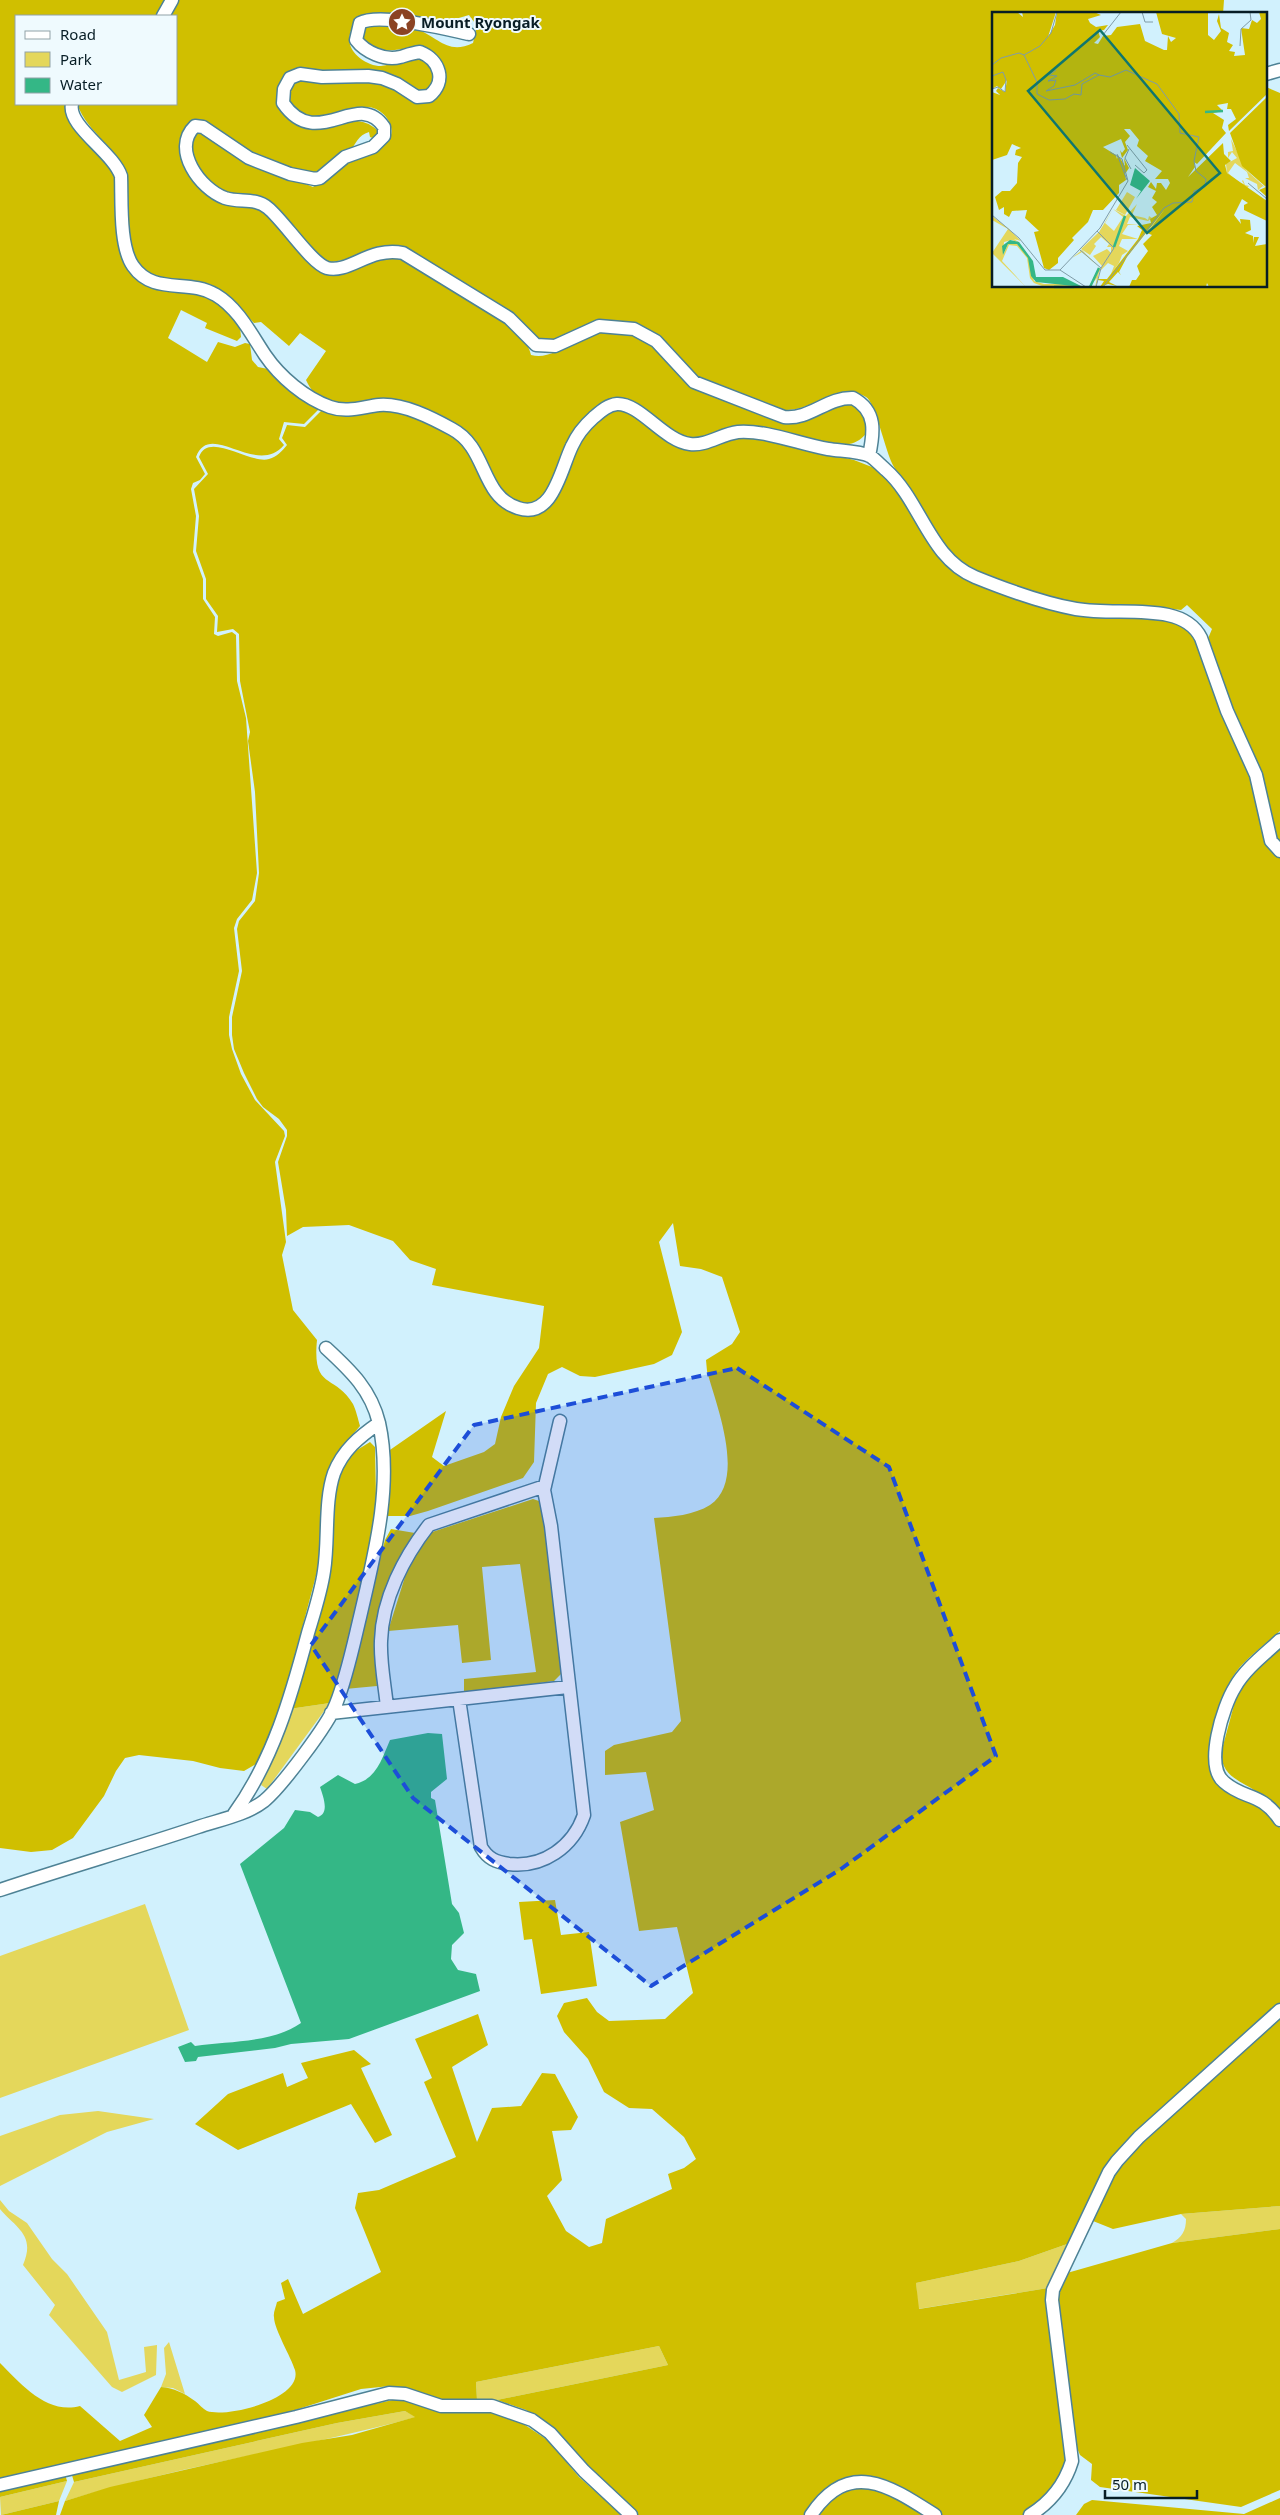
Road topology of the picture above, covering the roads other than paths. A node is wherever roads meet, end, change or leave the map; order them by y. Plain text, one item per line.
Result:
1 (172, 0) edge
2 (164, 15) edge
3 (469, 34) dead end
4 (72, 105) edge
5 (869, 456) junction
6 (1280, 851) edge
7 (326, 1348) dead end
8 (560, 1421) dead end
9 (379, 1423) junction
10 (545, 1486) junction
11 (1280, 1640) edge
12 (568, 1687) junction
13 (459, 1699) junction
14 (387, 1707) junction
15 (331, 1714) junction
16 (234, 1814) junction
17 (1280, 1820) edge
18 (0, 1890) edge
19 (1280, 2010) edge
20 (0, 2484) edge
21 (632, 2515) edge
22 (811, 2515) edge
23 (935, 2515) edge
24 (1030, 2515) edge

1 - 2 street
3 - 5 street
4 - 5 street
5 - 6 street
7 - 9 street
8 - 10 street
9 - 15 street
9 - 16 street
10 - 12 street
10 - 14 street
11 - 17 street
12 - 13 street
12 - 13 street
13 - 14 street
14 - 15 street
15 - 16 street
16 - 18 street
19 - 24 street
20 - 21 street
22 - 23 street

